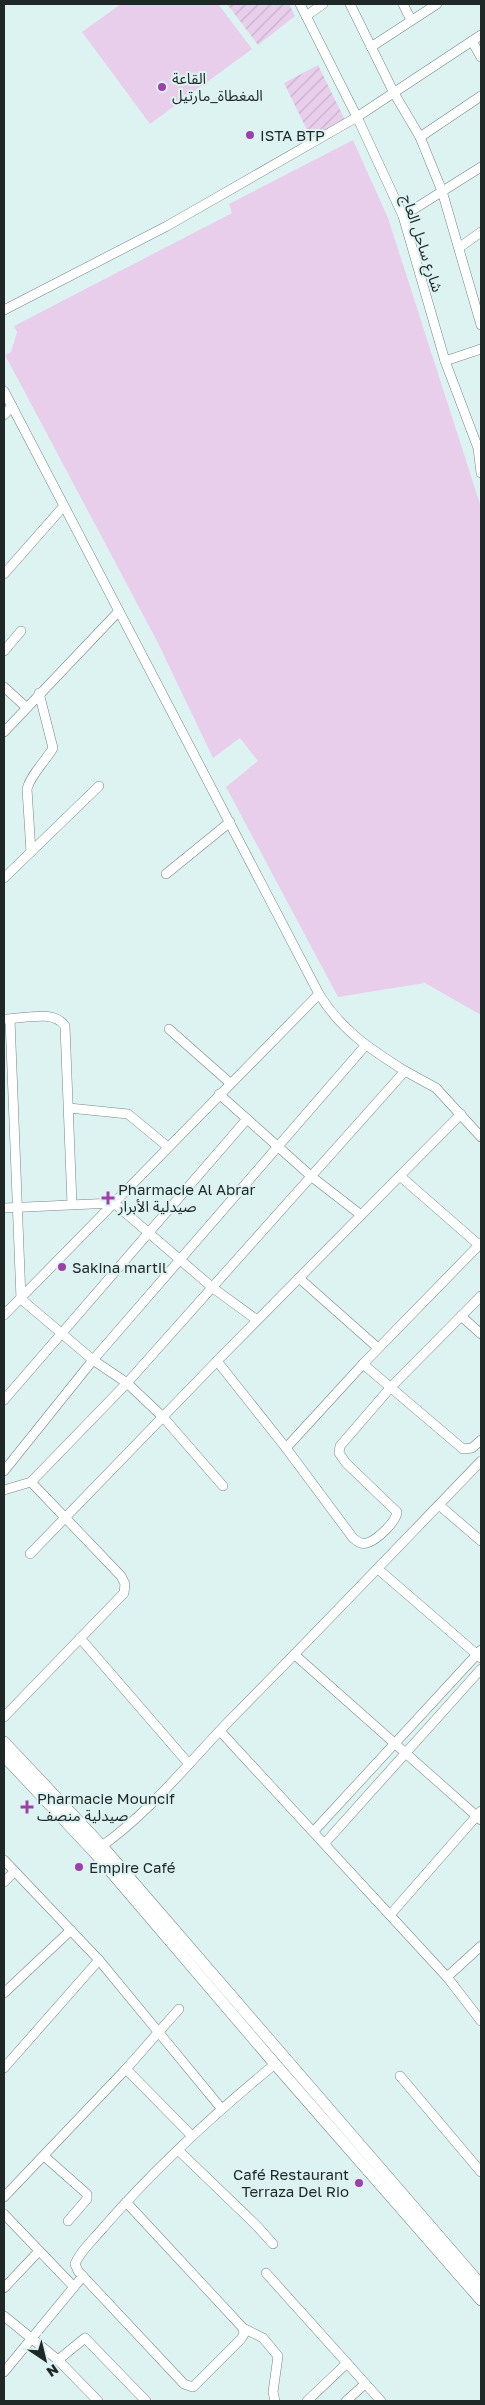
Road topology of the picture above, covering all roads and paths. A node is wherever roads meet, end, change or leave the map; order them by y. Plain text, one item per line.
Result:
1 (300, 4) edge
2 (323, 4) edge
3 (350, 4) edge
4 (404, 4) edge
5 (437, 4) edge
6 (306, 16) junction
7 (411, 20) junction
8 (481, 35) edge
9 (472, 41) junction
10 (371, 47) junction
11 (481, 56) edge
12 (394, 93) junction
13 (481, 96) edge
14 (357, 117) junction
15 (420, 138) junction
16 (481, 167) edge
17 (442, 191) junction
18 (402, 216) junction
19 (481, 232) edge
20 (460, 247) junction
21 (4, 310) edge
22 (481, 325) edge
23 (481, 349) edge
24 (446, 361) junction
25 (4, 394) edge
26 (12, 406) junction
27 (4, 415) edge
28 (480, 447) edge
29 (481, 473) edge
30 (63, 507) junction
31 (4, 573) edge
32 (119, 611) junction
33 (21, 631) dead end
34 (4, 651) edge
35 (4, 687) edge
36 (39, 694) junction
37 (26, 707) junction
38 (4, 732) edge
39 (99, 786) dead end
40 (230, 822) junction
41 (31, 852) junction
42 (166, 874) dead end
43 (4, 878) edge
44 (319, 994) junction
45 (7, 1019) edge
46 (169, 1029) dead end
47 (365, 1046) junction
48 (405, 1071) junction
49 (230, 1083) junction
50 (219, 1094) junction
51 (69, 1108) junction
52 (461, 1114) junction
53 (247, 1119) junction
54 (481, 1137) edge
55 (168, 1147) junction
56 (278, 1147) junction
57 (400, 1176) junction
58 (312, 1177) junction
59 (114, 1203) junction
60 (72, 1204) junction
61 (18, 1207) junction
62 (4, 1208) edge
63 (362, 1215) junction
64 (150, 1233) junction
65 (480, 1244) edge
66 (181, 1260) junction
67 (300, 1278) junction
68 (213, 1288) junction
69 (481, 1296) edge
70 (21, 1299) junction
71 (4, 1315) edge
72 (461, 1316) junction
73 (257, 1320) junction
74 (61, 1333) junction
75 (481, 1334) edge
76 (378, 1348) junction
77 (93, 1360) junction
78 (217, 1361) junction
79 (363, 1364) junction
80 (127, 1384) junction
81 (391, 1387) junction
82 (4, 1400) edge
83 (163, 1417) junction
84 (481, 1440) edge
85 (286, 1448) junction
86 (481, 1461) edge
87 (4, 1471) edge
88 (31, 1482) junction
89 (223, 1486) dead end
90 (4, 1490) edge
91 (440, 1504) junction
92 (64, 1517) junction
93 (481, 1541) edge
94 (30, 1554) dead end
95 (378, 1569) junction
96 (80, 1638) junction
97 (480, 1654) edge
98 (295, 1655) junction
99 (481, 1669) edge
100 (4, 1717) edge
101 (220, 1731) junction
102 (4, 1742) edge
103 (396, 1744) junction
104 (406, 1753) junction
105 (4, 1756) edge
106 (189, 1764) junction
107 (480, 1816) edge
108 (314, 1832) junction
109 (325, 1843) junction
110 (102, 1846) junction
111 (4, 1860) edge
112 (14, 1872) junction
113 (4, 1882) edge
114 (390, 1915) junction
115 (71, 1930) junction
116 (481, 1946) edge
117 (99, 1960) junction
118 (447, 1977) junction
119 (4, 1993) edge
120 (180, 2009) dead end
121 (481, 2021) edge
122 (158, 2031) junction
123 (275, 2064) junction
124 (4, 2068) edge
125 (126, 2070) junction
126 (400, 2076) dead end
127 (221, 2108) junction
128 (192, 2136) junction
129 (178, 2150) junction
130 (44, 2156) junction
131 (481, 2172) edge
132 (4, 2198) edge
133 (126, 2202) junction
134 (4, 2214) edge
135 (68, 2221) dead end
136 (273, 2244) dead end
137 (39, 2251) junction
138 (266, 2273) dead end
139 (83, 2276) junction
140 (6, 2282) edge
141 (481, 2285) edge
142 (74, 2287) junction
143 (481, 2300) edge
144 (4, 2316) edge
145 (243, 2328) junction
146 (31, 2338) junction
147 (58, 2360) junction
148 (347, 2363) junction
149 (4, 2372) edge
150 (365, 2384) junction
151 (98, 2401) edge
152 (146, 2401) edge
153 (275, 2401) edge
154 (307, 2401) edge
155 (346, 2401) edge
156 (381, 2401) edge

1 - 6 street, شارع ساحل العاج
2 - 6 street
3 - 10 street
4 - 7 street
5 - 7 street
6 - 14 street, شارع ساحل العاج
7 - 10 street
8 - 9 street
9 - 11 street
9 - 12 street
10 - 12 street
12 - 14 street
12 - 15 street
13 - 15 street
14 - 18 street, شارع ساحل العاج
14 - 21 street
15 - 17 street
16 - 17 street
17 - 18 street
17 - 20 street
18 - 24 street, شارع ساحل العاج
19 - 20 street
20 - 22 street
23 - 24 street
24 - 28 street, شارع ساحل العاج
25 - 26 street
26 - 27 street
26 - 30 street
28 - 29 street, شارع ساحل العاج
30 - 31 street
30 - 32 street
32 - 36 street
32 - 40 street
33 - 34 street
35 - 37 street
36 - 37 street
36 - 41 street
37 - 38 street
39 - 41 street
40 - 42 street
40 - 44 street
41 - 43 street
44 - 47 street
44 - 49 street
45 - 51 street
45 - 61 street
46 - 49 street
47 - 48 street
47 - 56 street
48 - 52 street
48 - 58 street
49 - 50 street
50 - 53 street
50 - 55 street
51 - 55 street
51 - 60 street
52 - 54 street
52 - 57 street
53 - 56 street
53 - 64 street
55 - 59 street
56 - 58 street
56 - 66 street
57 - 63 street
57 - 65 street
58 - 63 street
58 - 68 street
59 - 60 street
59 - 64 street
59 - 70 street
60 - 61 street
61 - 62 street
61 - 70 street
63 - 67 street
64 - 66 street
64 - 74 street
65 - 76 street
66 - 68 street
66 - 77 street
67 - 73 street
67 - 76 street
68 - 73 street
68 - 80 street
69 - 72 street
70 - 71 street
70 - 74 street
72 - 75 street
72 - 81 street
73 - 78 street
74 - 77 street
74 - 82 street
76 - 79 street
77 - 80 street
77 - 87 street
78 - 83 street
78 - 85 street
79 - 81 street
79 - 85 street
80 - 83 street
80 - 88 street
81 - 84 street
81 - 85 street
83 - 89 street
83 - 92 street
86 - 91 street
88 - 90 street
88 - 92 street
91 - 93 street
91 - 95 street
92 - 94 street
92 - 96 street
95 - 97 street
95 - 98 street
96 - 100 street
96 - 106 street
97 - 103 street
98 - 101 street
98 - 103 street
99 - 104 street
101 - 106 street
101 - 108 street
102 - 110 street
103 - 104 street
103 - 108 street
104 - 107 street
104 - 109 street
105 - 123 street
106 - 110 street
107 - 114 street
108 - 109 street
109 - 114 street
110 - 141 street
111 - 112 street
112 - 113 street
112 - 115 street
114 - 118 street
115 - 117 street
115 - 119 street
116 - 118 street
117 - 122 street
117 - 124 street
118 - 121 street
120 - 122 street
122 - 125 street
122 - 127 street
123 - 127 street
123 - 143 street
125 - 128 street
125 - 130 street
126 - 131 street
127 - 128 street
128 - 129 street
129 - 133 street
129 - 136 street
130 - 132 street
130 - 135 street
133 - 139 street
133 - 145 street
134 - 137 street
137 - 140 street
137 - 142 street
138 - 148 street
139 - 142 street
139 - 145 street
142 - 146 street
144 - 146 street
145 - 153 street
146 - 147 street
146 - 149 street
147 - 151 street
147 - 152 street
148 - 150 street
148 - 154 street
150 - 155 street
150 - 156 street

